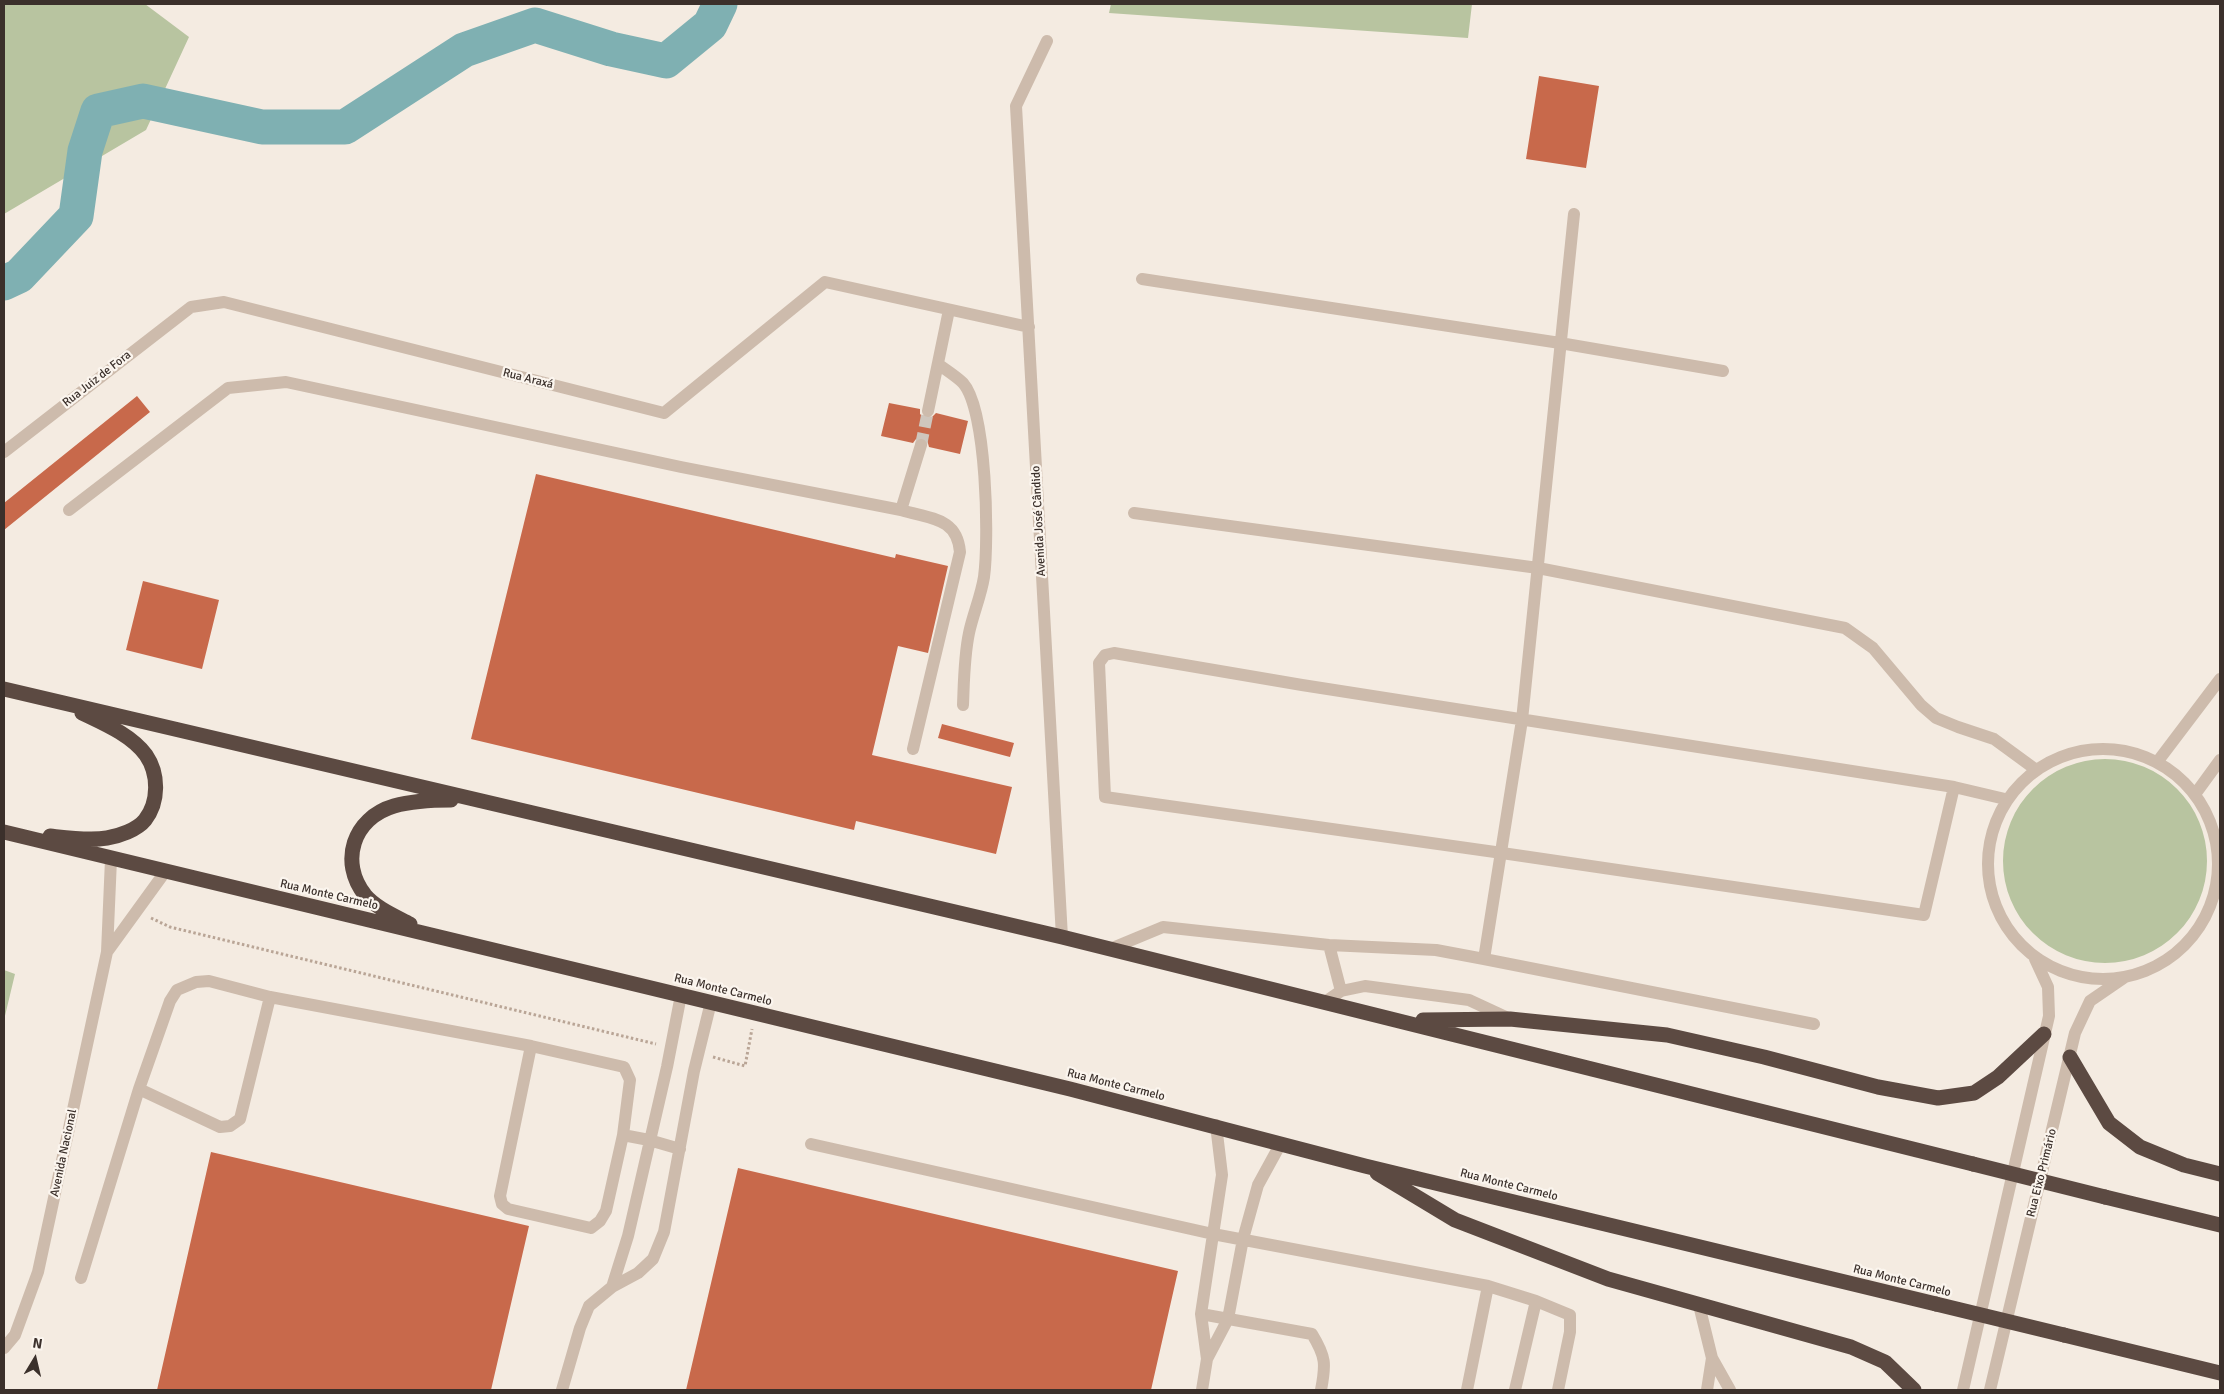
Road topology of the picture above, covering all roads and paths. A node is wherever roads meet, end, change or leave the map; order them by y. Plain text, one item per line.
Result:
1 (1047, 41) dead end
2 (1574, 214) dead end
3 (1142, 279) dead end
4 (191, 307) joint
5 (950, 310) junction
6 (1029, 327) junction
7 (1560, 343) junction
8 (938, 364) junction
9 (1723, 371) dead end
10 (928, 411) tunnel mouth
11 (921, 445) tunnel mouth
12 (4, 452) edge
13 (69, 510) dead end
14 (901, 510) junction
15 (1134, 513) dead end
16 (1538, 568) junction
17 (2220, 679) edge
18 (4, 689) edge
19 (39, 697) junction
20 (963, 705) dead end
21 (1522, 720) junction
22 (913, 749) dead end
23 (2220, 760) edge
24 (2158, 761) junction
25 (2035, 769) junction
26 (1954, 787) junction
27 (2196, 793) junction
28 (2005, 799) junction
29 (483, 802) junction
30 (6, 833) edge
31 (1502, 853) junction
32 (112, 859) junction
33 (165, 872) junction
34 (137, 911) junction
35 (434, 936) junction
36 (1062, 937) junction
37 (1329, 945) junction
38 (1110, 949) junction
39 (107, 952) junction
40 (1484, 958) junction
41 (2035, 959) junction
42 (2126, 976) junction
43 (1341, 991) junction
44 (681, 995) junction
45 (270, 997) junction
46 (711, 1002) junction
47 (1325, 1002) junction
48 (756, 1013) junction
49 (1510, 1019) junction
50 (1404, 1021) junction
51 (1814, 1024) dead end
52 (2044, 1034) junction
53 (531, 1046) junction
54 (671, 1048) junction
55 (698, 1054) junction
56 (2070, 1057) junction
57 (138, 1089) junction
58 (1216, 1125) junction
59 (623, 1135) junction
60 (649, 1140) junction
61 (1281, 1143) junction
62 (811, 1144) dead end
63 (680, 1149) junction
64 (1365, 1166) junction
65 (2220, 1174) edge
66 (2220, 1225) edge
67 (1214, 1234) junction
68 (1243, 1239) junction
69 (622, 1258) junction
70 (638, 1273) junction
71 (80, 1278) dead end
72 (612, 1286) junction
73 (1488, 1286) junction
74 (1536, 1301) junction
75 (1699, 1305) junction
76 (1201, 1314) junction
77 (1228, 1319) junction
78 (4, 1348) edge
79 (1712, 1358) junction
80 (1207, 1359) junction
81 (2220, 1373) edge
82 (562, 1390) edge
83 (1202, 1390) edge
84 (1321, 1390) edge
85 (1467, 1390) edge
86 (1515, 1390) edge
87 (1558, 1390) edge
88 (1707, 1390) edge
89 (1730, 1390) edge
90 (1914, 1390) edge
91 (1963, 1390) edge
92 (1990, 1390) edge

1 - 6 street, Avenida José Cândido
2 - 7 street
3 - 7 street
4 - 5 street, Rua Araxá
4 - 12 street, Rua Juiz de Fora
5 - 6 street
5 - 8 street
6 - 36 street, Avenida José Cândido
7 - 9 street
7 - 16 street
8 - 10 street
8 - 20 street
11 - 14 street
13 - 14 street
14 - 22 street
15 - 16 street
16 - 21 street
16 - 25 street
17 - 24 street
18 - 19 highway
19 - 29 highway
19 - 30 highway
21 - 26 street
21 - 31 street
21 - 31 street
23 - 27 street
24 - 25 street
24 - 27 street
25 - 28 street
26 - 28 street
26 - 31 street
27 - 42 street
28 - 41 street
29 - 35 highway
29 - 36 highway
30 - 32 highway, Rua Monte Carmelo
31 - 40 street
32 - 33 highway, Rua Monte Carmelo
32 - 39 street, Avenida Nacional
33 - 34 street, Avenida Nacional
33 - 35 highway, Rua Monte Carmelo
34 - 39 street, Avenida Nacional
34 - 54 path
35 - 44 highway, Rua Monte Carmelo
36 - 38 highway
37 - 38 street
37 - 40 street
37 - 43 street
38 - 47 highway
39 - 78 street, Avenida Nacional
40 - 51 street
41 - 42 street
41 - 52 street
42 - 56 street, Rua Eixo Primário
43 - 47 street
43 - 49 street
44 - 46 highway, Rua Monte Carmelo
44 - 54 street
45 - 53 street
45 - 57 street
45 - 57 street
46 - 48 highway, Rua Monte Carmelo
46 - 55 street
47 - 50 highway
48 - 55 path
48 - 58 highway, Rua Monte Carmelo
49 - 50 highway
49 - 52 highway
50 - 66 highway, bridge
52 - 91 street
53 - 59 street
53 - 59 street
54 - 60 street
55 - 63 street
56 - 65 highway
56 - 92 street, Rua Eixo Primário
57 - 71 street
58 - 61 highway, Rua Monte Carmelo
58 - 67 street
59 - 60 street
60 - 63 street
60 - 69 street
61 - 64 highway, Rua Monte Carmelo
61 - 68 street
62 - 67 street
63 - 70 street
64 - 75 highway
64 - 81 highway, Rua Monte Carmelo, bridge
67 - 68 street
67 - 76 street
68 - 73 street
68 - 77 street
69 - 70 street
69 - 72 street
70 - 72 street
72 - 82 street
73 - 74 street
73 - 85 street
74 - 86 street
74 - 87 street
75 - 79 street
75 - 90 highway
76 - 77 street
76 - 80 street
77 - 80 street
77 - 84 street
79 - 88 street
79 - 89 street
80 - 83 street

